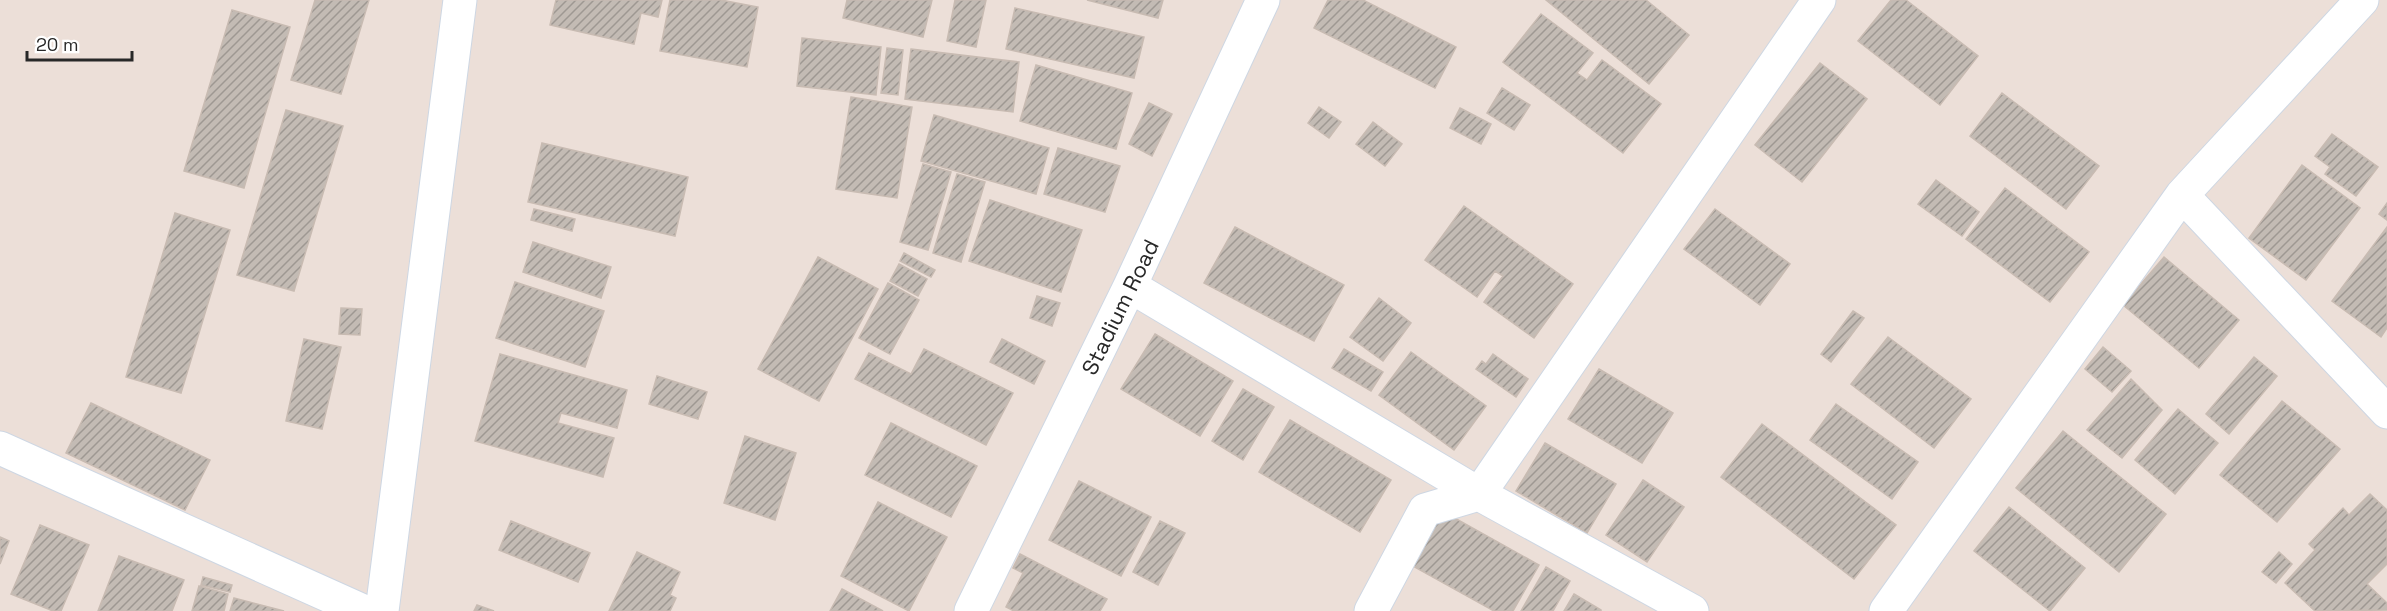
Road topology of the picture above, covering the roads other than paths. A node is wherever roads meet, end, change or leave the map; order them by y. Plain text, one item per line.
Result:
1 (460, 0) edge
2 (1263, 0) edge
3 (1819, 0) edge
4 (2362, 0) edge
5 (2182, 195) junction
6 (1131, 286) junction
7 (2387, 412) edge
8 (0, 448) edge
9 (1479, 494) junction
10 (363, 611) edge
11 (382, 611) edge
12 (971, 611) edge
13 (1371, 611) edge
14 (1692, 611) edge
15 (1886, 611) edge

1 - 11 street
2 - 6 street, Stadium Road
3 - 9 street
4 - 5 street
5 - 7 street
5 - 15 street
6 - 9 street
6 - 12 street, Stadium Road
8 - 10 street
9 - 13 street
9 - 14 street

